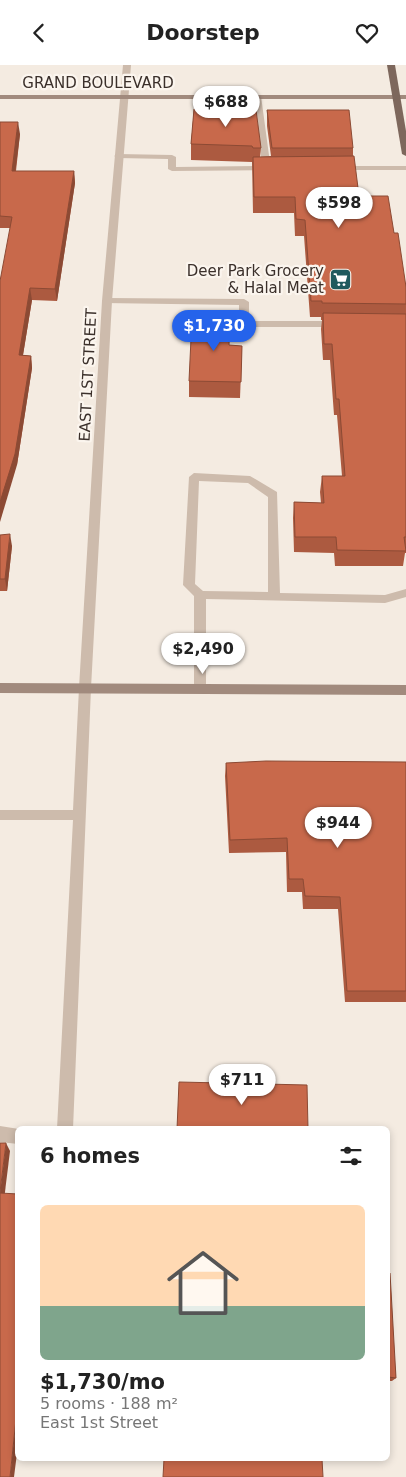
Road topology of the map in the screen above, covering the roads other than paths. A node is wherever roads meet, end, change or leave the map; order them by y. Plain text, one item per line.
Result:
1 (127, 65) edge
2 (391, 65) edge
3 (256, 96) junction
4 (0, 97) edge
5 (402, 97) edge
6 (124, 98) junction
7 (406, 154) edge
8 (118, 156) junction
9 (266, 168) junction
10 (275, 168) edge
11 (332, 168) edge
12 (406, 168) edge
13 (107, 301) junction
14 (351, 324) edge
15 (406, 593) edge
16 (200, 595) junction
17 (274, 597) junction
18 (0, 688) edge
19 (86, 688) junction
20 (200, 689) junction
21 (406, 690) edge
22 (0, 815) edge
23 (80, 815) junction
24 (65, 1126) edge
25 (0, 1134) edge
26 (15, 1136) edge

1 - 6 street, EAST 1ST STREET
2 - 5 main road
3 - 5 street, GRAND BOULEVARD
3 - 6 street, GRAND BOULEVARD
3 - 9 street
4 - 6 street, GRAND BOULEVARD
5 - 7 main road
6 - 8 street, EAST 1ST STREET
8 - 9 street
8 - 13 street, EAST 1ST STREET
9 - 10 street
11 - 12 street
13 - 14 street
13 - 19 street, EAST 1ST STREET
15 - 17 street
16 - 17 street
16 - 17 street
16 - 20 street
18 - 19 street
19 - 20 street
19 - 23 street, EAST 1ST STREET
20 - 21 street
22 - 23 street
23 - 24 street, EAST 1ST STREET
25 - 26 street

